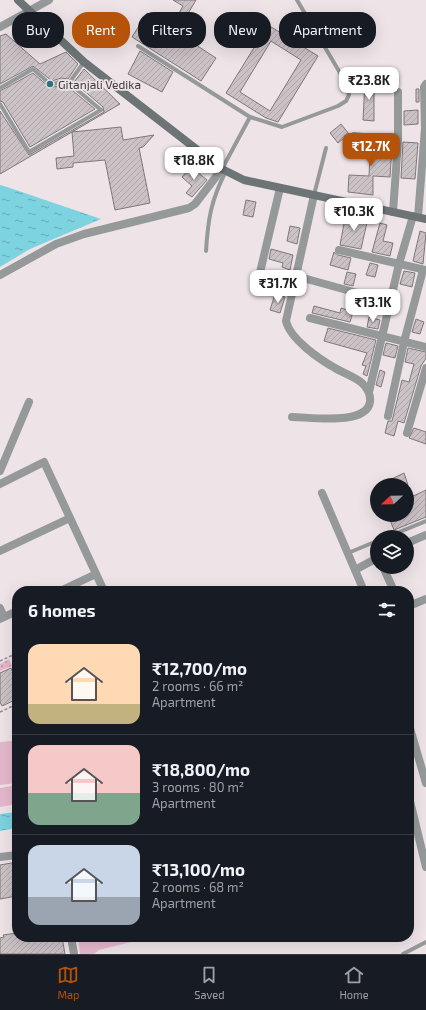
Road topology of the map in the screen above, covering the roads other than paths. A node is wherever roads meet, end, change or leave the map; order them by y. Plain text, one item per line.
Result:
1 (49, 0) edge
2 (297, 0) edge
3 (22, 1) edge
4 (30, 11) junction
5 (0, 28) edge
6 (141, 48) edge
7 (84, 62) junction
8 (69, 83) junction
9 (426, 84) edge
10 (0, 88) edge
11 (398, 92) dead end
12 (0, 104) edge
13 (250, 117) junction
14 (354, 136) dead end
15 (398, 141) junction
16 (326, 148) dead end
17 (224, 170) junction
18 (280, 188) junction
19 (314, 195) junction
20 (393, 212) junction
21 (419, 217) edge
22 (339, 250) dead end
23 (206, 251) dead end
24 (399, 264) junction
25 (425, 270) edge
26 (0, 275) edge
27 (296, 276) junction
28 (257, 285) dead end
29 (390, 302) junction
30 (310, 318) dead end
31 (381, 336) junction
32 (404, 342) junction
33 (426, 347) edge
34 (426, 368) edge
35 (369, 392) junction
36 (29, 402) dead end
37 (388, 416) dead end
38 (292, 417) dead end
39 (407, 433) dead end
40 (0, 471) edge
41 (0, 484) edge
42 (322, 493) dead end
43 (70, 518) junction
44 (426, 521) edge
45 (404, 530) edge
46 (426, 535) edge
47 (414, 540) edge
48 (370, 544) edge
49 (0, 551) edge
50 (347, 553) junction
51 (370, 562) edge
52 (355, 570) junction
53 (96, 574) junction
54 (387, 574) edge
55 (71, 586) edge
56 (102, 586) edge
57 (362, 586) edge
58 (392, 586) edge
59 (426, 599) edge
60 (414, 604) edge
61 (0, 608) edge
62 (12, 613) edge
63 (2, 618) edge
64 (414, 742) edge
65 (426, 783) edge
66 (414, 817) edge
67 (12, 856) edge
68 (0, 857) edge
69 (425, 861) edge
70 (72, 942) edge
71 (426, 942) edge
72 (74, 954) edge
73 (403, 954) edge

1 - 4 street
2 - 13 lane
3 - 4 street
4 - 5 street
4 - 7 street
6 - 13 lane
7 - 8 lane
7 - 17 street
8 - 10 lane
8 - 12 lane
9 - 21 street
11 - 15 street
13 - 17 lane
14 - 15 street
15 - 20 street
16 - 19 lane
17 - 18 street
17 - 23 lane
17 - 26 street
18 - 19 street
18 - 28 street
19 - 20 street
19 - 27 street
20 - 21 street
21 - 24 street
22 - 24 street
24 - 25 street
24 - 29 street
25 - 32 street
27 - 29 street
27 - 35 street
29 - 31 street
30 - 31 street
31 - 32 street
31 - 35 street
32 - 33 street
32 - 37 street
34 - 39 street
35 - 38 street
36 - 40 street
41 - 43 street
42 - 50 street
43 - 49 street
43 - 53 street
44 - 45 lane
46 - 47 street
48 - 50 lane
50 - 52 street
51 - 52 street
52 - 57 street
53 - 55 street
53 - 56 street
54 - 58 street
59 - 60 street
61 - 63 street
62 - 63 street
64 - 65 street
66 - 69 street
67 - 68 street
70 - 72 street
71 - 73 lane

